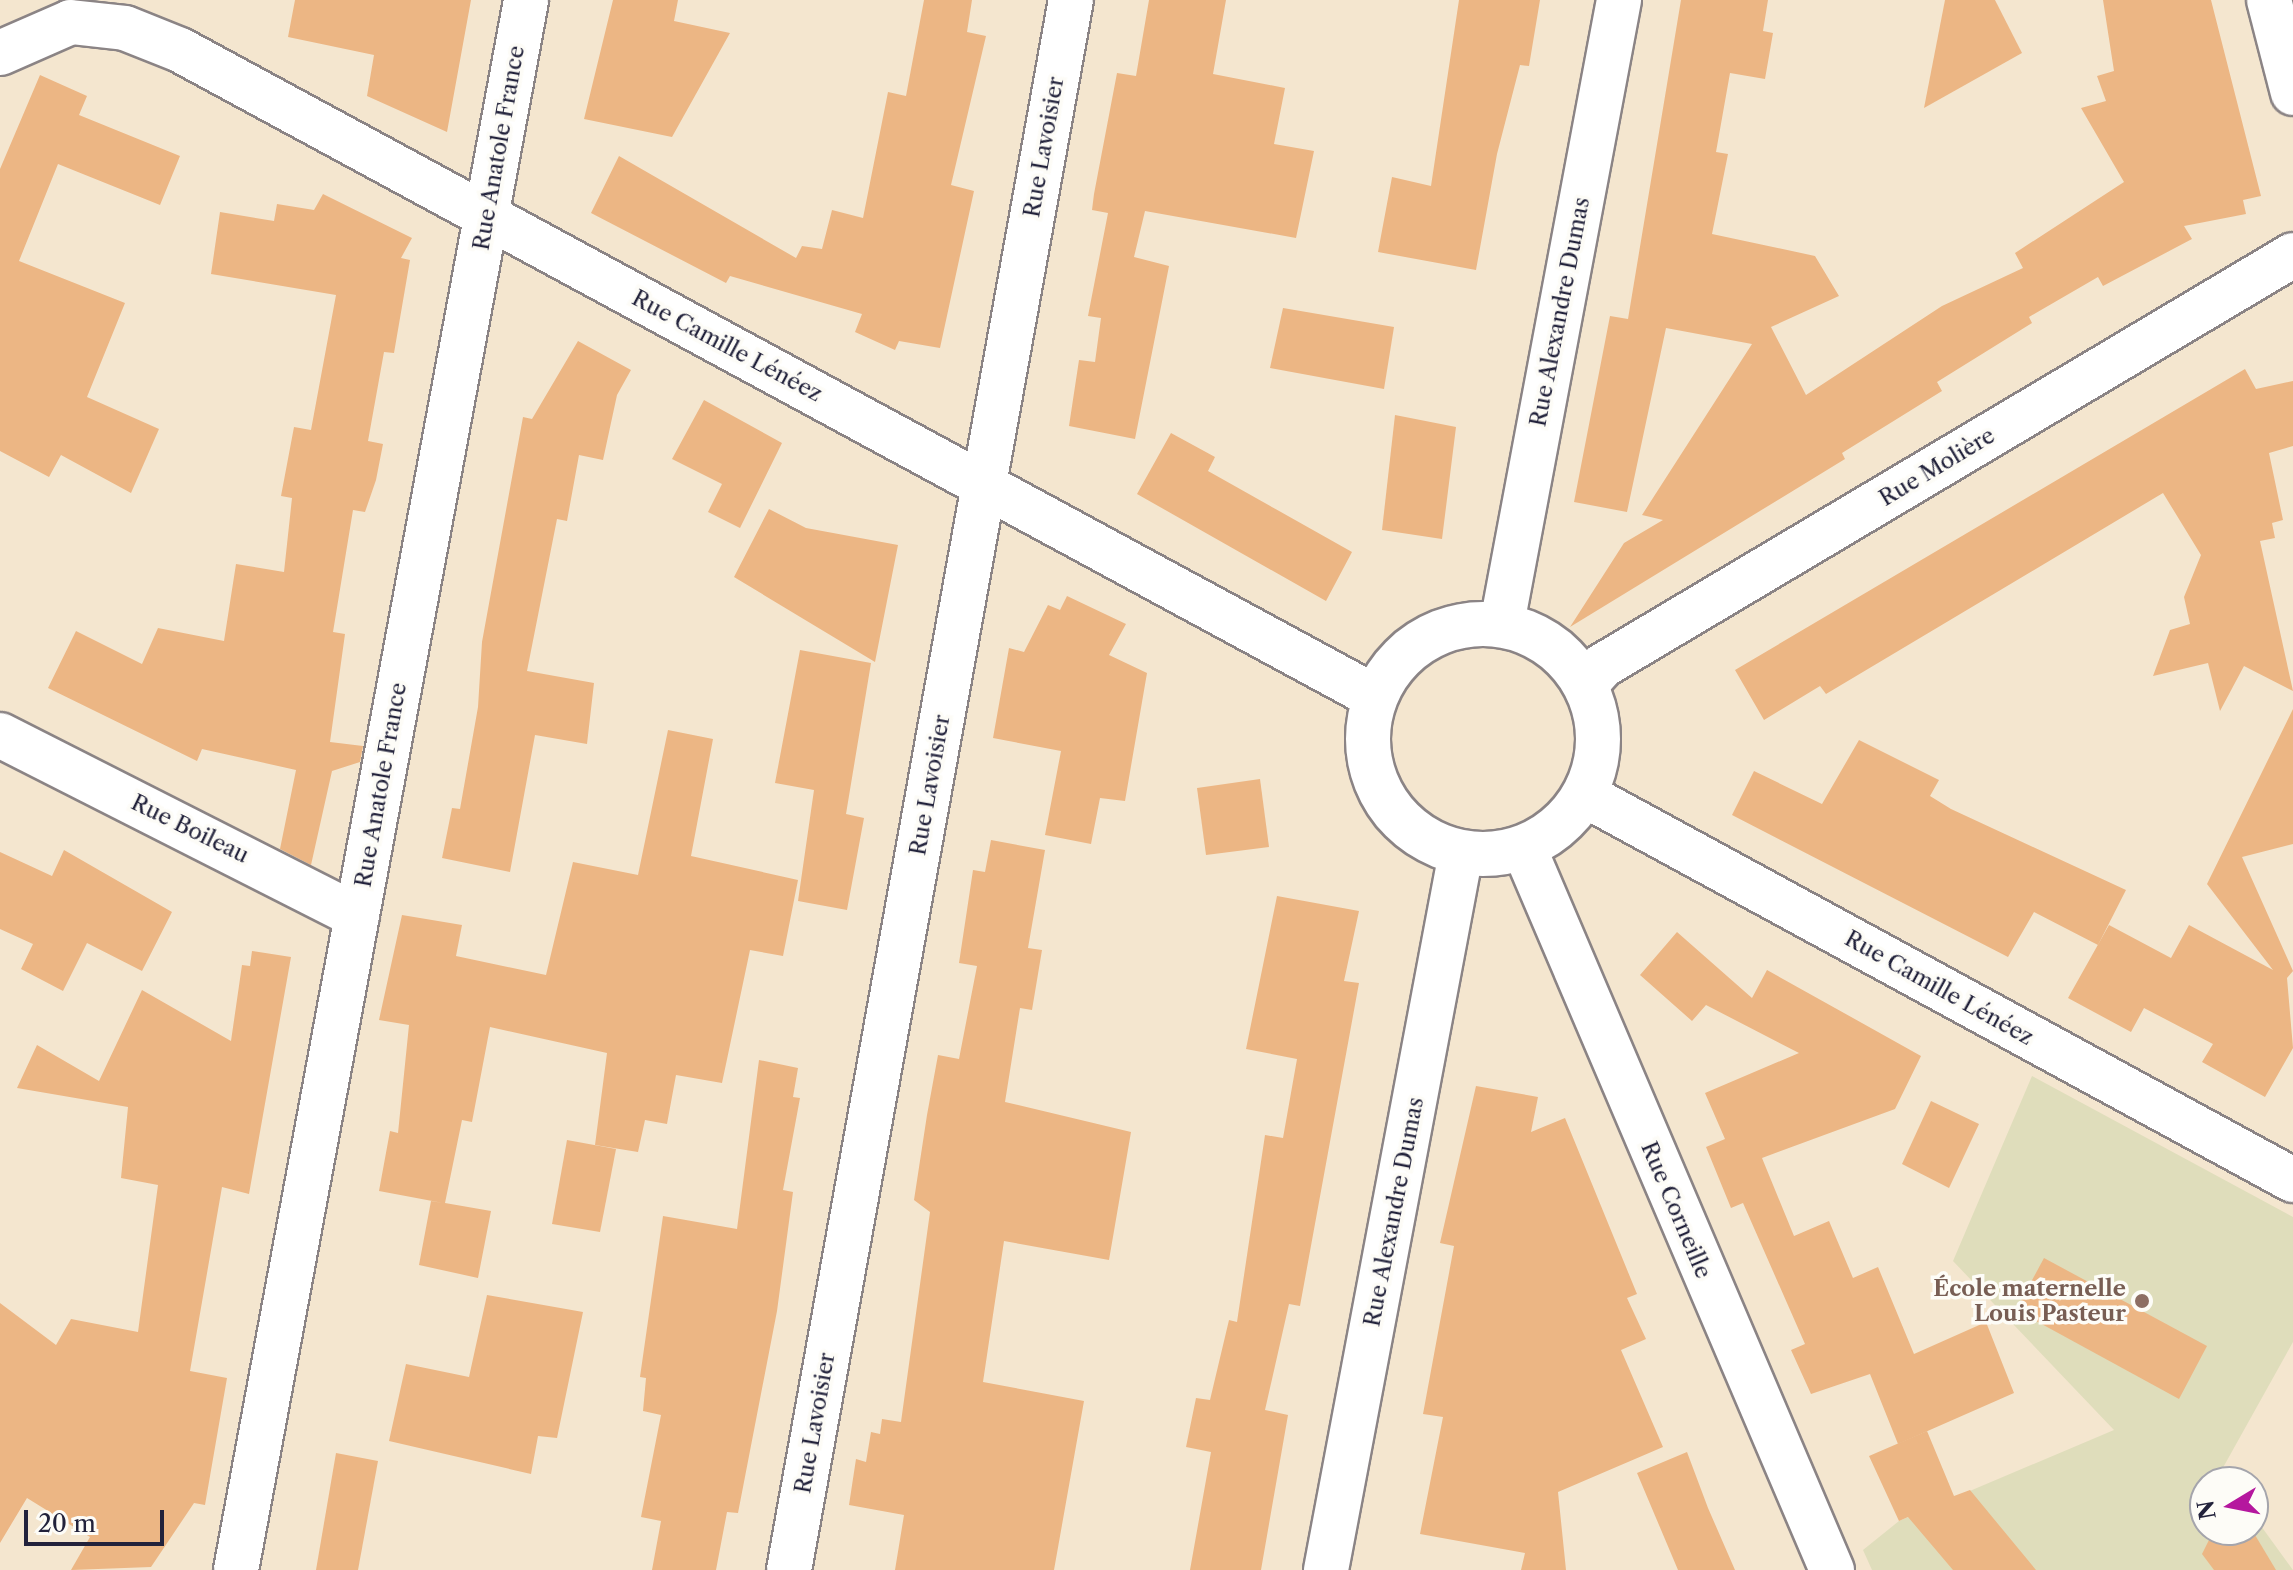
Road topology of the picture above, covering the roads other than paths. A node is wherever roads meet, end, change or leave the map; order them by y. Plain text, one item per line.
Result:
1 (526, 0) edge
2 (1071, 0) edge
3 (1619, 0) edge
4 (2269, 0) edge
5 (0, 53) edge
6 (2293, 93) edge
7 (486, 218) junction
8 (2293, 255) edge
9 (984, 482) junction
10 (1502, 624) junction
11 (1586, 684) junction
12 (1375, 697) junction
13 (11, 741) edge
14 (1585, 795) junction
15 (1524, 848) junction
16 (1461, 853) junction
17 (357, 916) junction
18 (2293, 1180) edge
19 (236, 1570) edge
20 (789, 1570) edge
21 (1326, 1570) edge
22 (1832, 1570) edge

1 - 7 street, Rue Anatole France
2 - 9 street, Rue Lavoisier
3 - 10 street, Rue Alexandre Dumas
4 - 6 street
5 - 7 street, Rue Camille Lénéez
7 - 9 street, Rue Camille Lénéez
7 - 17 street, Rue Anatole France
8 - 11 street, Rue Molière
9 - 12 street, Rue Camille Lénéez
9 - 20 street, Rue Lavoisier
10 - 11 street
10 - 12 street
11 - 14 street
12 - 16 street
13 - 17 street, Rue Boileau
14 - 15 street
14 - 18 street, Rue Camille Lénéez
15 - 16 street
15 - 22 street, Rue Corneille
16 - 21 street, Rue Alexandre Dumas
17 - 19 street, Rue Anatole France

